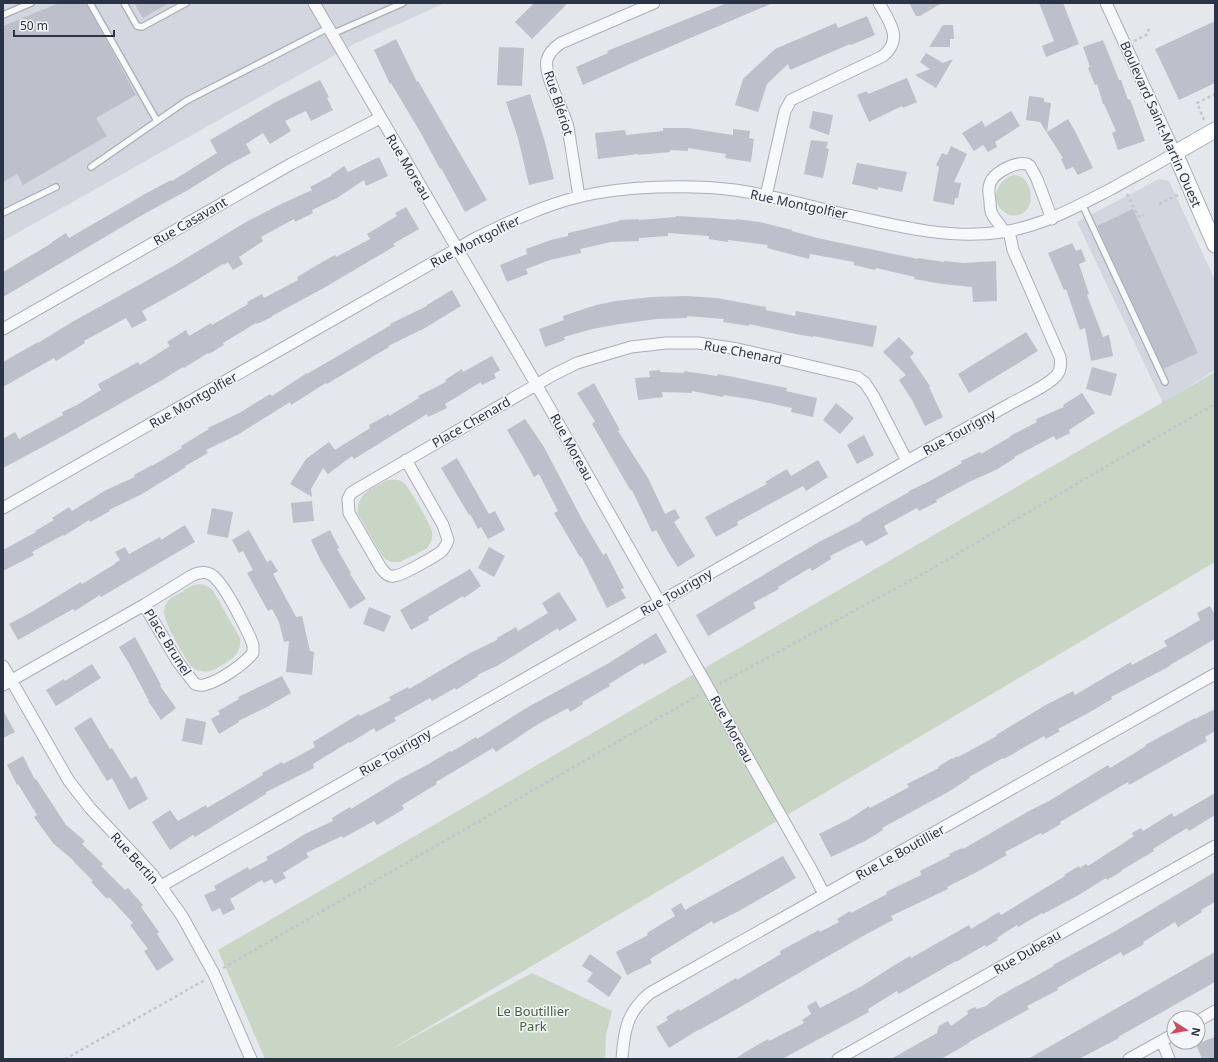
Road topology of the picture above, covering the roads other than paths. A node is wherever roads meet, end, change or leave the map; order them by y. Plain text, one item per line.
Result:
1 (31, 3) edge
2 (90, 3) edge
3 (124, 3) edge
4 (186, 3) edge
5 (314, 3) edge
6 (403, 3) edge
7 (654, 3) edge
8 (879, 3) edge
9 (1106, 3) edge
10 (3, 15) edge
11 (330, 31) junction
12 (380, 118) junction
13 (157, 120) junction
14 (1210, 126) edge
15 (1175, 153) junction
16 (91, 167) dead end
17 (56, 187) dead end
18 (766, 196) junction
19 (580, 197) junction
20 (1082, 204) junction
21 (3, 213) edge
22 (1052, 219) junction
23 (1006, 231) junction
24 (1215, 245) edge
25 (457, 249) junction
26 (3, 329) edge
27 (1165, 382) dead end
28 (536, 384) junction
29 (406, 460) junction
30 (907, 460) junction
31 (3, 508) edge
32 (659, 602) junction
33 (144, 605) junction
34 (3, 666) edge
35 (1215, 674) edge
36 (7, 682) edge
37 (1215, 846) edge
38 (161, 886) junction
39 (824, 894) junction
40 (1215, 1011) edge
41 (1206, 1016) edge
42 (1166, 1039) edge
43 (1162, 1041) junction
44 (251, 1059) edge
45 (622, 1059) edge
46 (838, 1059) edge
47 (1129, 1059) edge
48 (1169, 1059) edge

1 - 10 lane
2 - 13 lane
3 - 4 lane
5 - 11 street, Rue Moreau
6 - 11 lane
7 - 19 street, Rue Blériot
8 - 18 street
9 - 15 street, Boulevard Saint-Martin Ouest
11 - 12 street, Rue Moreau
11 - 13 lane
12 - 25 street, Rue Moreau
12 - 26 street, Rue Casavant
13 - 16 lane
14 - 15 main road, Rue Montgolfier
15 - 20 street, Rue Montgolfier
15 - 24 main road, Boulevard Saint-Martin Ouest
17 - 21 lane
18 - 19 street, Rue Montgolfier
18 - 23 street, Rue Montgolfier
19 - 25 street, Rue Montgolfier
20 - 22 street, Rue Montgolfier
20 - 27 lane
22 - 23 street, Rue Montgolfier
22 - 23 street
23 - 30 street, Rue Tourigny
25 - 28 street, Rue Moreau
25 - 31 street, Rue Montgolfier
28 - 29 street, Place Chenard
28 - 30 street, Rue Chenard
28 - 32 street, Rue Moreau
29 - 29 street, Place Chenard
30 - 32 street, Rue Tourigny
32 - 38 street, Rue Tourigny
32 - 39 street, Rue Moreau
33 - 33 street, Place Brunel
33 - 36 street, Place Brunel
34 - 36 street, Rue Bertin
35 - 39 street, Rue Le Boutillier
36 - 38 street, Rue Bertin
37 - 46 street, Rue Dubeau
38 - 44 street, Rue Bertin
39 - 45 street, Rue Le Boutillier
40 - 41 street
42 - 43 street
43 - 47 street
43 - 48 street

